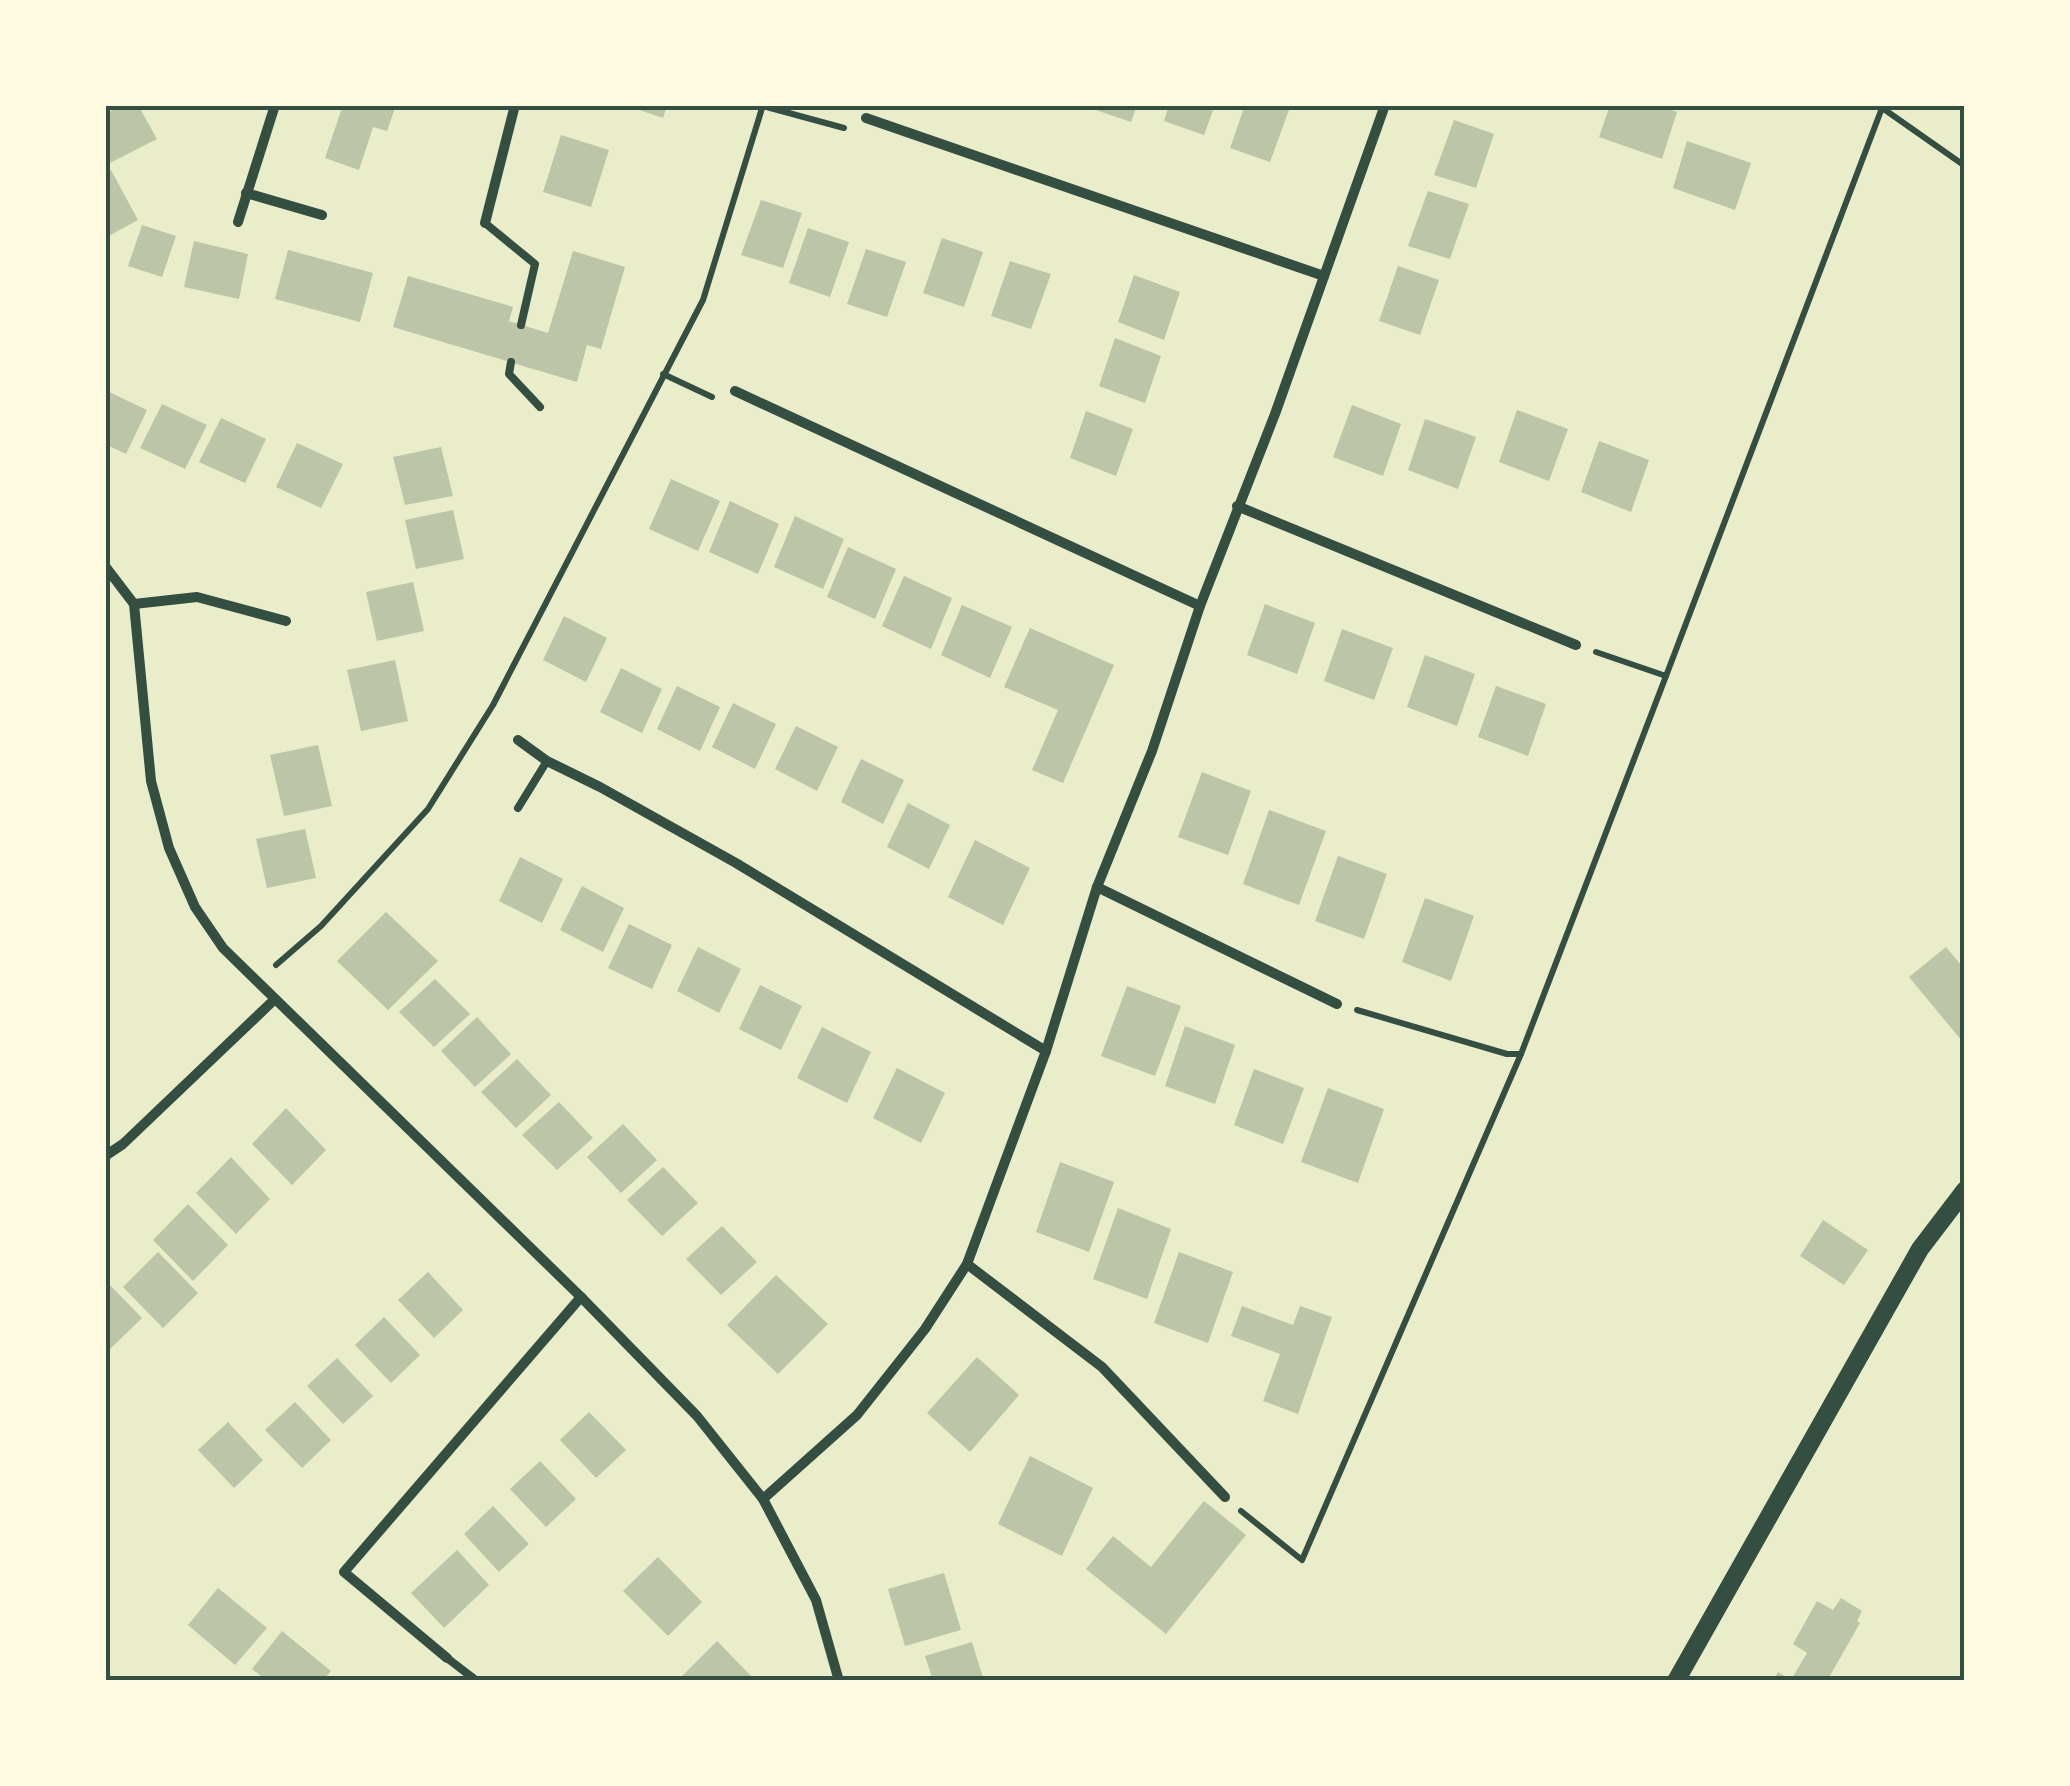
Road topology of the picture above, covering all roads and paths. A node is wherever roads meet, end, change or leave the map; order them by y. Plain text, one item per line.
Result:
1 (275, 105) edge
2 (515, 105) edge
3 (1384, 105) edge
4 (763, 106) edge
5 (1880, 106) edge
6 (866, 118) joint
7 (1965, 166) edge
8 (246, 193) junction
9 (322, 214) dead end
10 (238, 222) dead end
11 (485, 223) joint
12 (1324, 276) junction
13 (521, 325) dead end
14 (511, 362) dead end
15 (664, 374) junction
16 (734, 391) joint
17 (540, 406) dead end
18 (1237, 506) junction
19 (105, 566) edge
20 (134, 604) junction
21 (1200, 606) junction
22 (286, 620) dead end
23 (1576, 645) joint
24 (1666, 676) junction
25 (518, 740) dead end
26 (546, 762) junction
27 (518, 808) dead end
28 (1097, 887) junction
29 (256, 982) junction
30 (275, 999) junction
31 (1337, 1004) joint
32 (1046, 1051) junction
33 (1521, 1054) junction
34 (105, 1156) edge
35 (1965, 1190) edge
36 (967, 1264) junction
37 (581, 1296) junction
38 (1225, 1497) joint
39 (763, 1500) junction
40 (447, 1658) joint
41 (476, 1681) edge
42 (840, 1681) edge
43 (1676, 1681) edge

1 - 8 street
2 - 11 street
3 - 12 street
4 - 6 path
4 - 15 path
5 - 7 path
5 - 24 path
6 - 12 street
8 - 9 street
8 - 10 street
11 - 13 lane
12 - 18 street
14 - 17 lane
15 - 16 path
15 - 29 path
16 - 21 street
18 - 21 street
18 - 23 street
19 - 20 street
20 - 22 street
20 - 29 street
21 - 28 street
23 - 24 path
24 - 33 path
25 - 26 street
26 - 27 lane
26 - 32 street
28 - 31 street
28 - 32 street
29 - 30 street
30 - 34 street
30 - 37 street
31 - 33 path
32 - 36 street
33 - 38 path
35 - 43 street
36 - 38 street
36 - 39 street
37 - 39 street
37 - 40 street
39 - 42 street
40 - 41 lane

